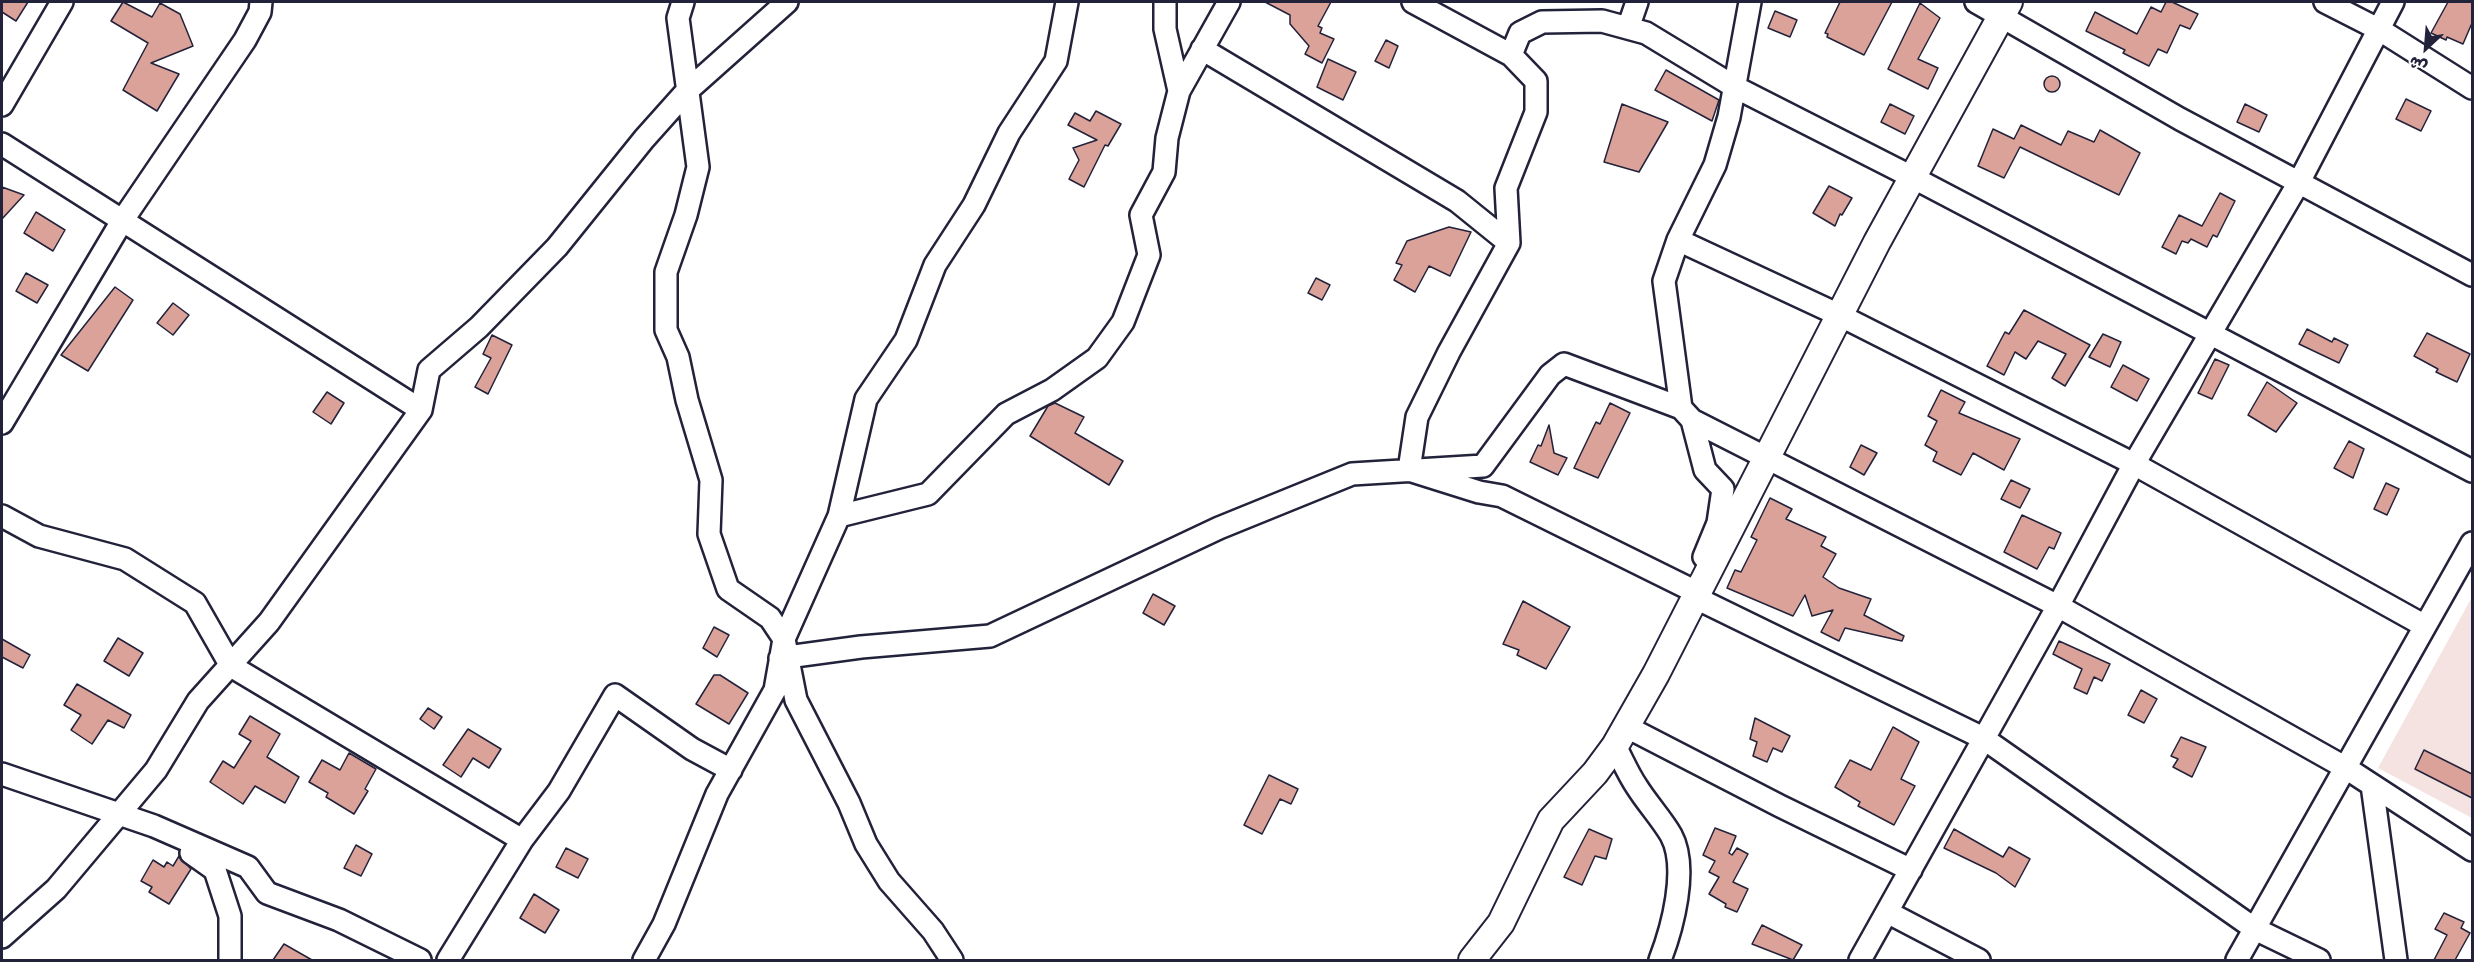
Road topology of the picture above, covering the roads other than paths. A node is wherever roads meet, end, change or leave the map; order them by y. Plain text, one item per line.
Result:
1 (62, 2) edge
2 (261, 2) edge
3 (683, 2) edge
4 (787, 2) edge
5 (1068, 2) edge
6 (1165, 2) edge
7 (1230, 2) edge
8 (1413, 2) edge
9 (1637, 2) edge
10 (1750, 2) edge
11 (1976, 2) edge
12 (2325, 2) edge
13 (2393, 2) edge
14 (2006, 9) edge
15 (1628, 28) junction
16 (2379, 30) junction
17 (1202, 50) junction
18 (1511, 55) junction
19 (1735, 87) junction
20 (2472, 88) edge
21 (1179, 91) junction
22 (686, 92) junction
23 (2, 105) edge
24 (2, 144) edge
25 (1912, 177) junction
26 (2298, 184) junction
27 (122, 221) junction
28 (1678, 240) junction
29 (1509, 243) junction
30 (2472, 275) edge
31 (1839, 315) junction
32 (2211, 333) junction
33 (421, 410) junction
34 (1686, 414) junction
35 (2, 423) edge
36 (1766, 456) junction
37 (2134, 464) junction
38 (1409, 470) junction
39 (2472, 471) edge
40 (2, 516) edge
41 (839, 516) junction
42 (2472, 543) edge
43 (1692, 593) junction
44 (2058, 606) junction
45 (2425, 626) junction
46 (783, 650) junction
47 (231, 666) junction
48 (1620, 736) junction
49 (1983, 738) junction
50 (2346, 768) junction
51 (731, 770) junction
52 (2, 774) edge
53 (2372, 784) junction
54 (119, 815) junction
55 (154, 826) junction
56 (522, 840) junction
57 (2472, 850) edge
58 (1911, 870) junction
59 (1887, 912) junction
60 (1501, 923) junction
61 (2255, 929) junction
62 (2, 937) edge
63 (230, 960) edge
64 (420, 960) edge
65 (448, 960) edge
66 (644, 960) edge
67 (952, 960) edge
68 (1472, 960) edge
69 (1482, 960) edge
70 (1660, 960) edge
71 (1860, 960) edge
72 (1979, 960) edge
73 (2236, 960) edge
74 (2319, 960) edge
75 (2396, 960) edge

1 - 23 street
2 - 27 street
3 - 22 street
4 - 22 street
5 - 41 street
6 - 21 street
7 - 17 street
8 - 18 street
9 - 15 street
10 - 19 street
11 - 14 street
12 - 16 street
13 - 16 street
14 - 25 street
14 - 26 street
15 - 18 street
15 - 19 street
16 - 20 street
16 - 26 street
17 - 21 street
17 - 29 street
18 - 29 street
19 - 25 street
19 - 28 street
21 - 41 street
22 - 33 street
22 - 46 street
24 - 27 street
25 - 31 street
25 - 32 street
26 - 30 street
26 - 32 street
27 - 33 street
27 - 35 street
28 - 31 street
28 - 34 street
29 - 38 street
31 - 36 street
31 - 37 street
32 - 37 street
32 - 39 street
33 - 47 street
34 - 36 street
34 - 38 street
34 - 43 street
36 - 43 street
36 - 44 street
37 - 44 street
37 - 45 street
38 - 43 street
38 - 46 street
40 - 47 street
41 - 46 street
42 - 45 street
43 - 48 street
43 - 49 street
44 - 49 street
44 - 50 street
45 - 50 street
46 - 51 street
46 - 67 street
47 - 54 street
47 - 56 street
48 - 58 street
48 - 60 street
48 - 70 street
49 - 58 street
49 - 61 street
50 - 53 street
50 - 61 street
51 - 56 street
51 - 66 street
52 - 54 street
53 - 57 street
53 - 75 street
54 - 55 street
54 - 62 street
55 - 63 street
55 - 64 street
56 - 65 street
58 - 59 street
59 - 71 street
59 - 72 street
60 - 68 street
60 - 69 street
61 - 73 street
61 - 74 street

